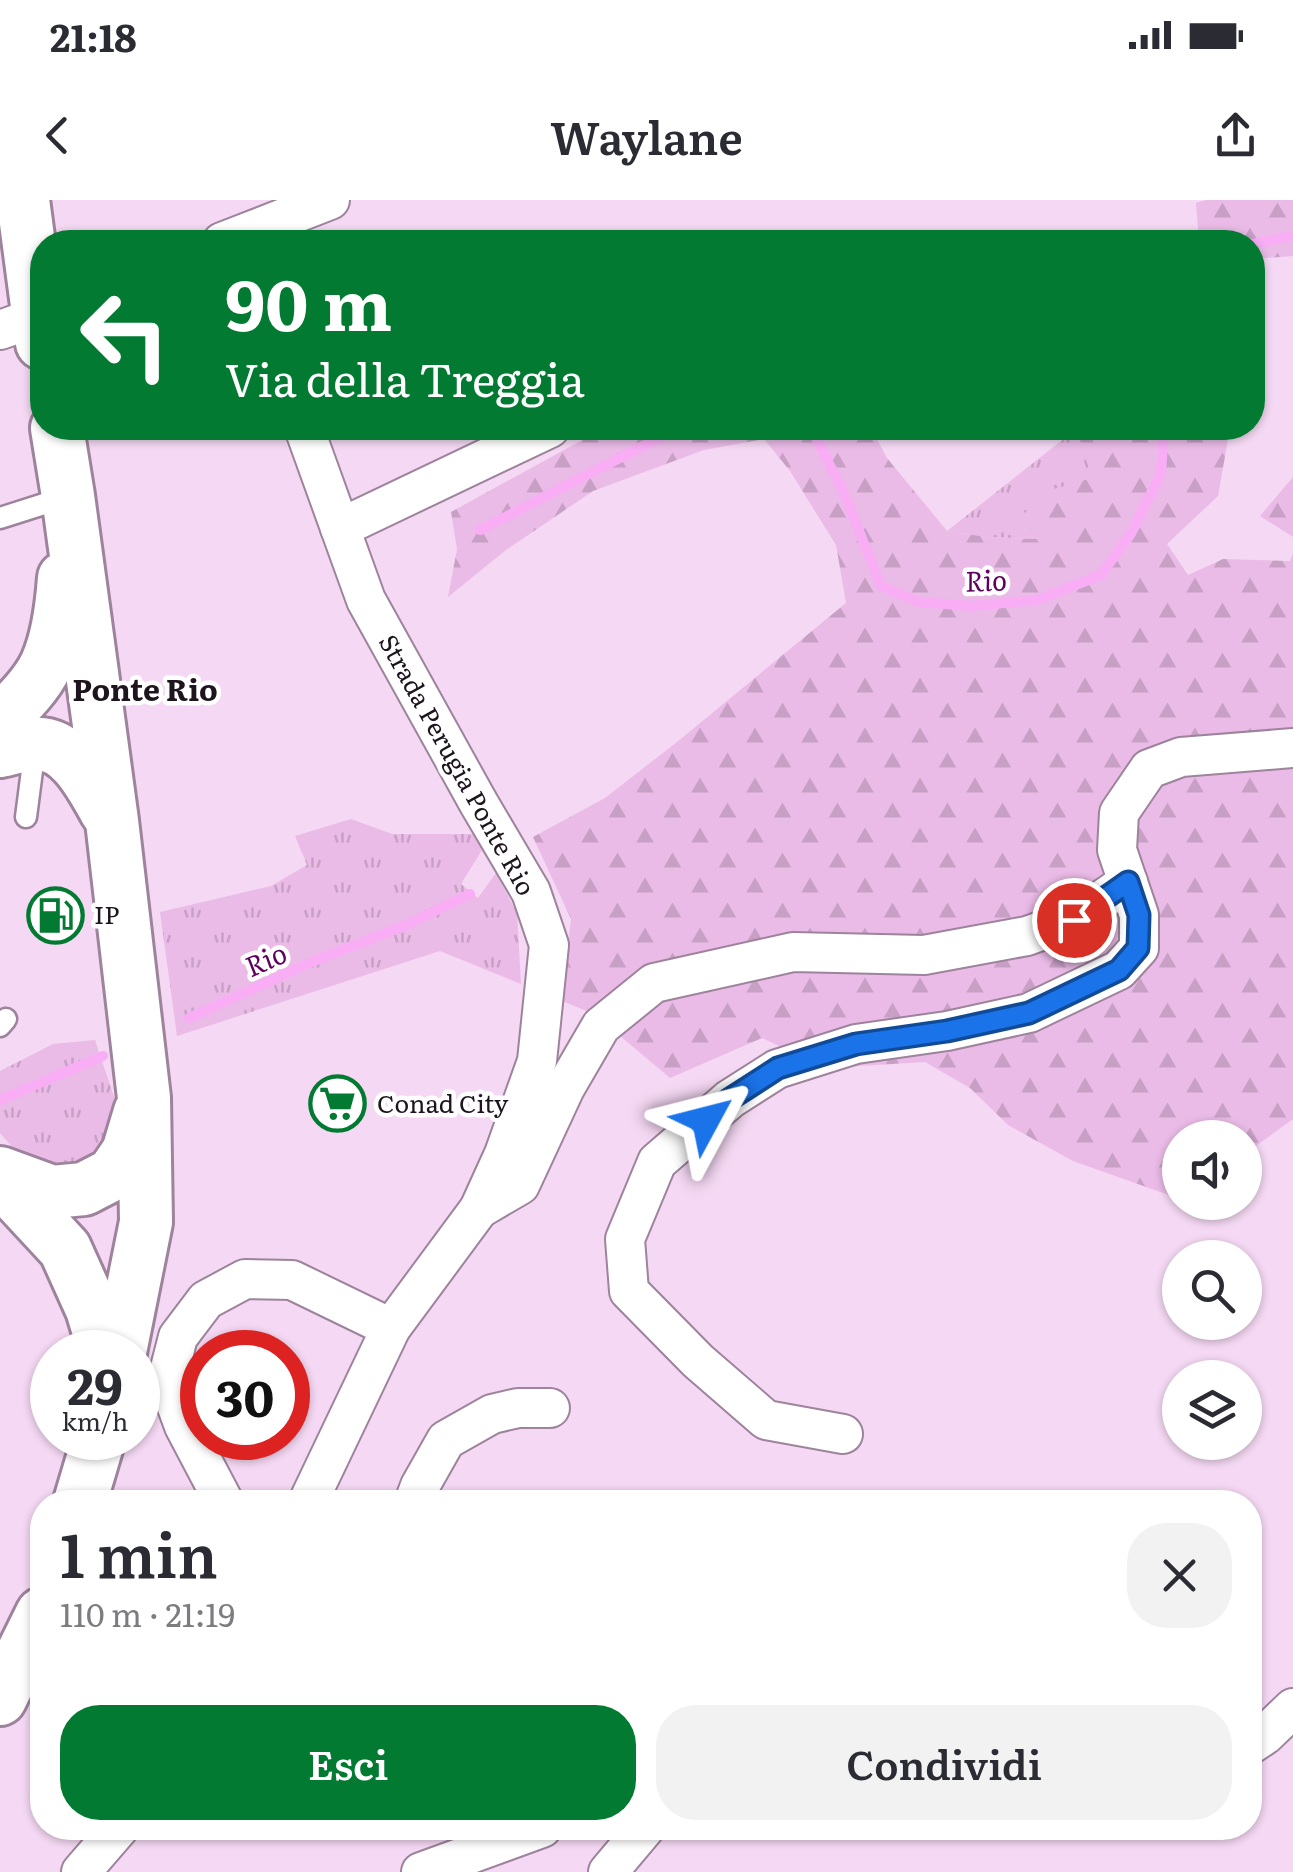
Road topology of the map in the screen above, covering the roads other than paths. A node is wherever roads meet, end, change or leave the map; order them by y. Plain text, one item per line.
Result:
1 (23, 200) edge
2 (330, 200) edge
3 (237, 230) edge
4 (30, 310) edge
5 (59, 440) edge
6 (308, 440) edge
7 (525, 440) edge
8 (68, 496) junction
9 (0, 518) edge
10 (340, 528) junction
11 (12, 738) edge
12 (1293, 748) edge
13 (26, 817) dead end
14 (112, 820) junction
15 (1128, 882) junction
16 (144, 1098) junction
17 (0, 1176) edge
18 (479, 1210) junction
19 (146, 1222) junction
20 (65, 1249) junction
21 (390, 1328) junction
22 (98, 1330) edge
23 (124, 1330) edge
24 (550, 1408) dead end
25 (844, 1434) dead end
26 (92, 1460) edge
27 (84, 1490) edge
28 (218, 1490) edge
29 (314, 1490) edge
30 (418, 1490) edge
31 (30, 1638) edge
32 (0, 1698) edge
33 (1293, 1708) edge
34 (1262, 1737) edge
35 (109, 1840) edge
36 (509, 1840) edge
37 (635, 1840) edge
38 (81, 1872) edge
39 (421, 1872) edge
40 (608, 1872) edge

1 - 4 main road
2 - 3 street
5 - 8 main road
6 - 10 street, Strada Perugia Ponte Rio
7 - 10 street
8 - 9 lane
8 - 11 main road
8 - 14 main road
10 - 18 street, Strada Perugia Ponte Rio
11 - 13 lane
11 - 14 main road
12 - 15 street
14 - 16 main road
15 - 18 street
15 - 25 street
16 - 17 main road
16 - 19 main road
17 - 20 main road
18 - 21 street, Strada Perugia Ponte Rio
19 - 20 main road
19 - 23 main road
20 - 22 main road
21 - 28 street
21 - 29 street, Strada Perugia Ponte Rio
24 - 30 street
26 - 27 main road
31 - 32 main road
33 - 34 street
35 - 38 street
36 - 39 street
37 - 40 street

